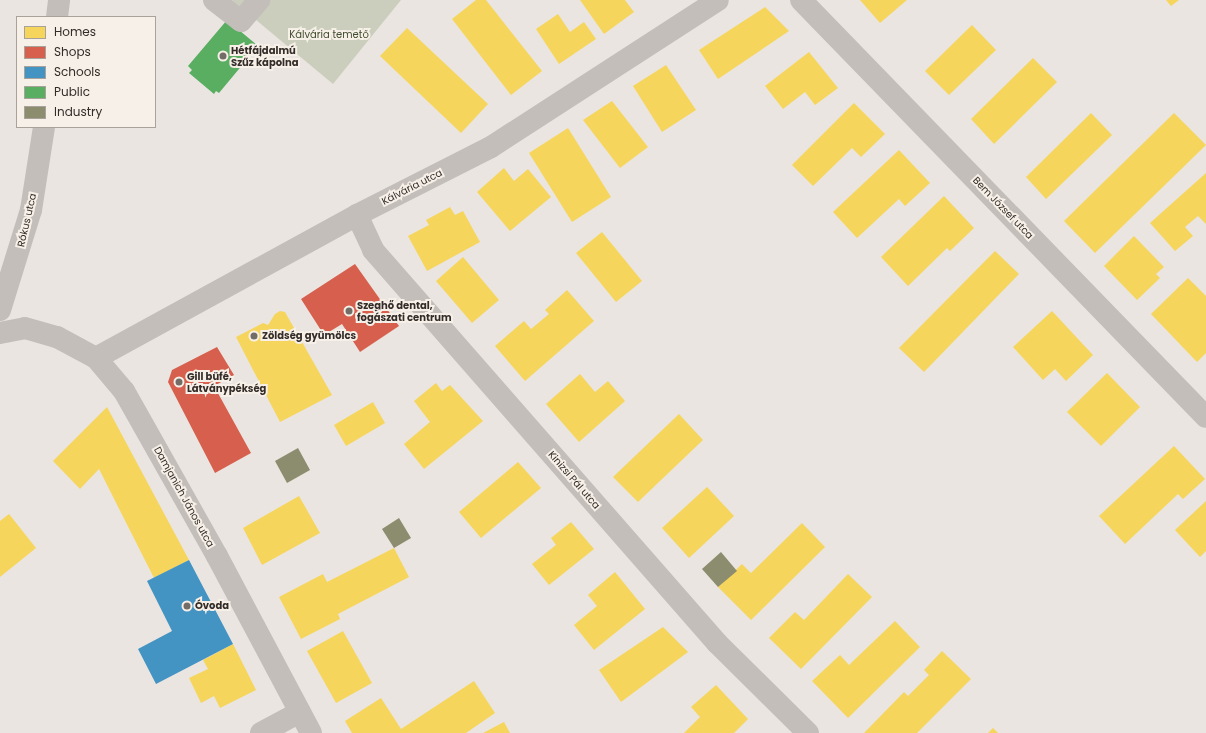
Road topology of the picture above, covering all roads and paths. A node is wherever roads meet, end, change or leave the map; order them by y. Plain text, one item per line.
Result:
1 (59, 0) edge
2 (214, 0) edge
3 (259, 0) edge
4 (718, 0) edge
5 (801, 0) edge
6 (58, 16) edge
7 (44, 128) edge
8 (357, 215) junction
9 (0, 310) edge
10 (0, 333) edge
11 (96, 358) junction
12 (1206, 417) edge
13 (300, 712) junction
14 (261, 733) edge
15 (311, 733) edge
16 (808, 733) edge

1 - 6 street
2 - 3 street
4 - 8 street, Kálvária utca
5 - 12 street, Bem József utca
7 - 9 street, Rókus utca
8 - 11 street, Kálvária utca
8 - 16 street, Kinizsi Pál utca
10 - 11 street, Damjanich János utca
11 - 13 street, Damjanich János utca
13 - 14 street
13 - 15 street, Damjanich János utca

